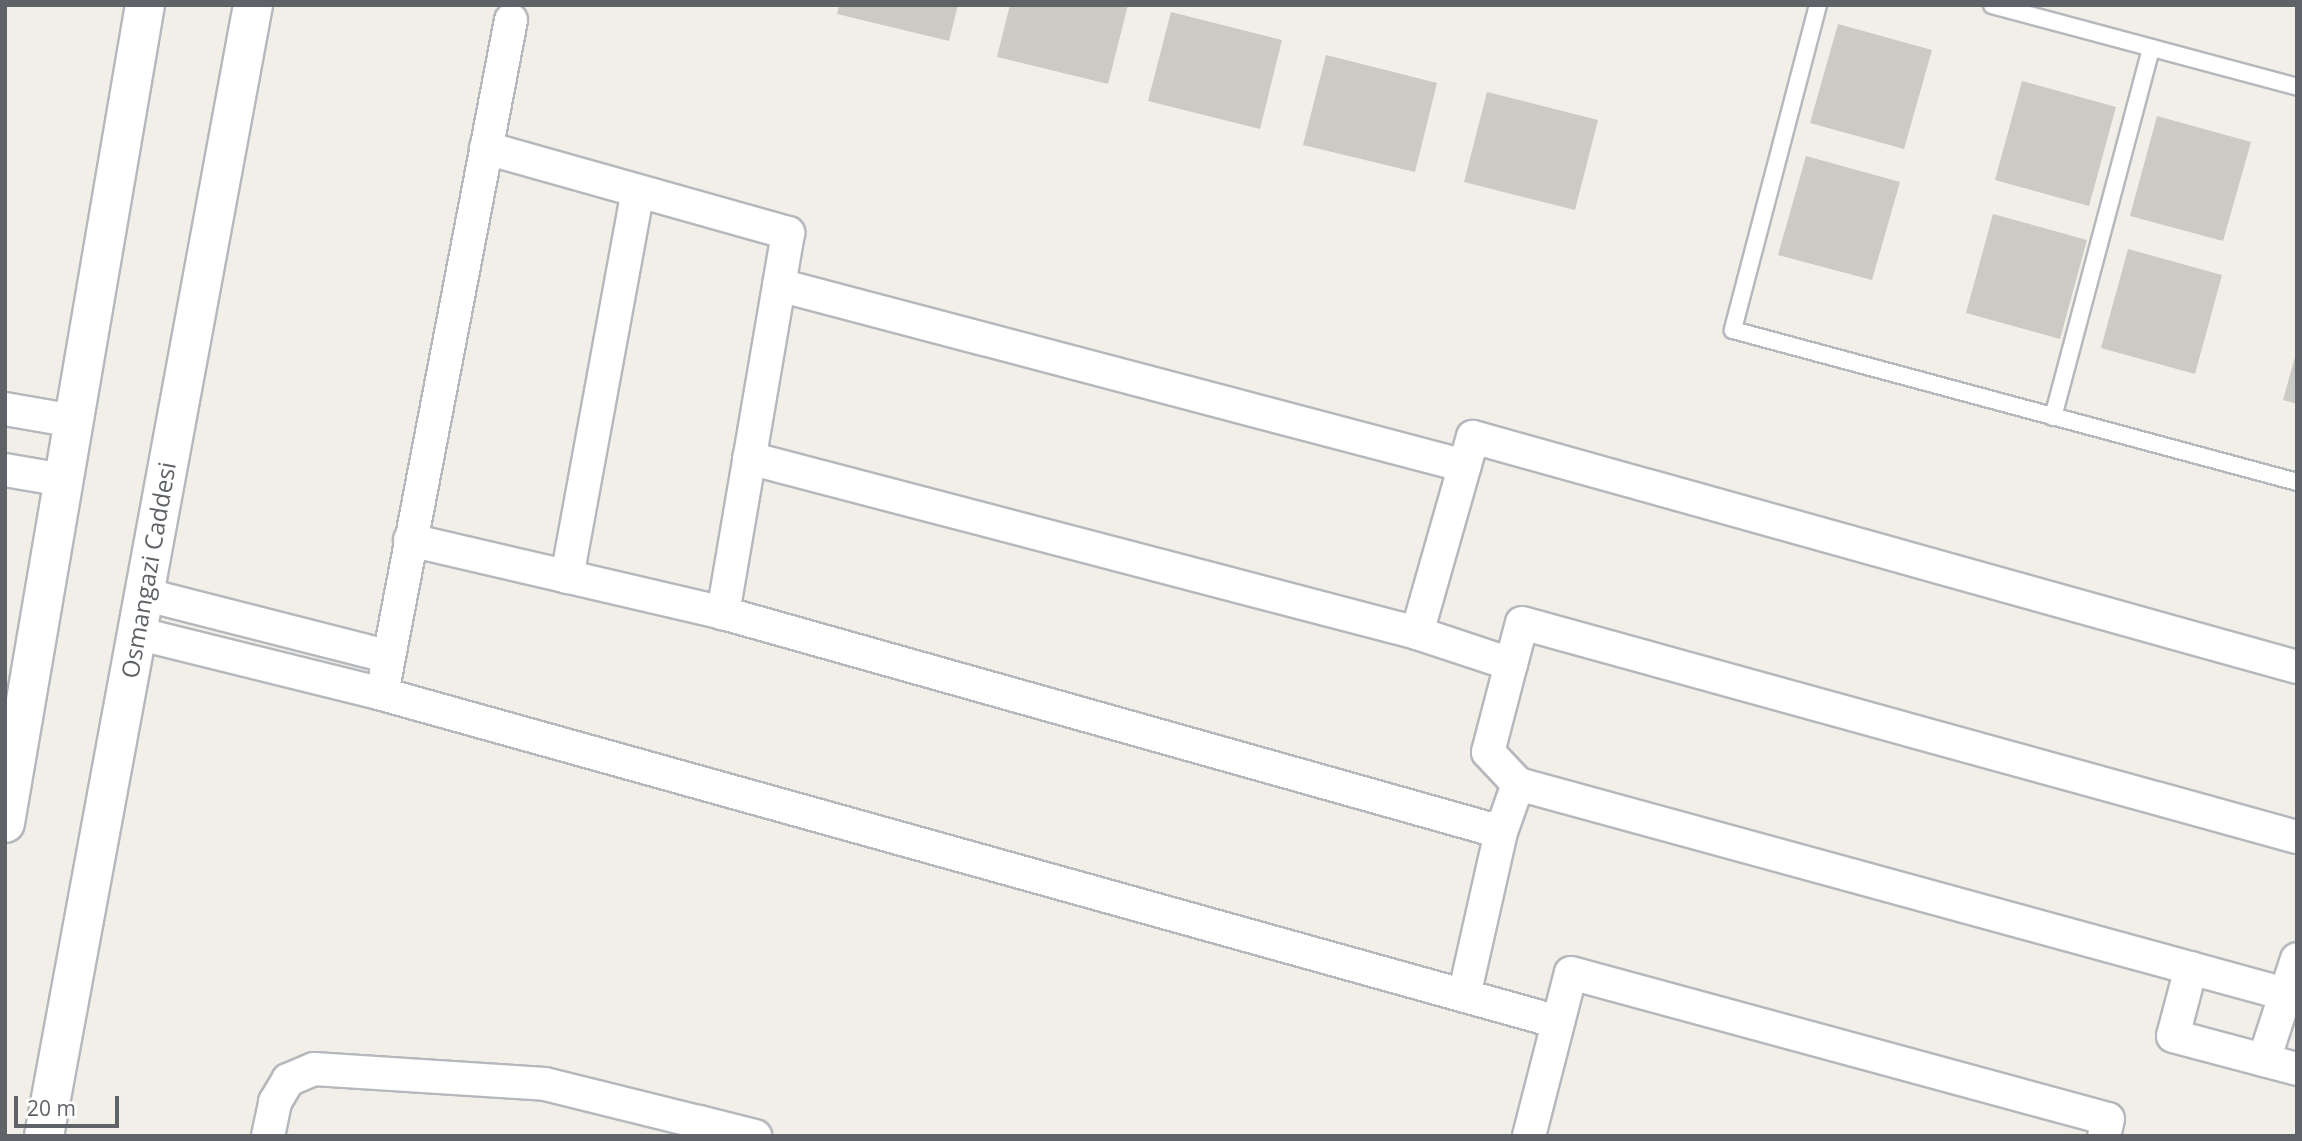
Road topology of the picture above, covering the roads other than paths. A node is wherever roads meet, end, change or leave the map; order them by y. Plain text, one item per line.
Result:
1 (145, 5) edge
2 (253, 5) edge
3 (1818, 5) edge
4 (1992, 5) edge
5 (512, 20) dead end
6 (2151, 48) junction
7 (2297, 87) edge
8 (486, 148) junction
9 (638, 191) junction
10 (779, 285) junction
11 (5, 410) edge
12 (2053, 417) junction
13 (74, 421) junction
14 (750, 458) junction
15 (1465, 466) junction
16 (5, 470) edge
17 (63, 480) junction
18 (2297, 482) edge
19 (410, 540) junction
20 (567, 577) junction
21 (143, 594) junction
22 (723, 613) junction
23 (136, 633) junction
24 (1418, 633) junction
25 (387, 656) junction
26 (1511, 664) junction
27 (2297, 667) edge
28 (382, 694) junction
29 (1518, 784) junction
30 (5, 823) edge
31 (1502, 832) junction
32 (2297, 836) edge
33 (2297, 959) edge
34 (2191, 968) junction
35 (2285, 994) junction
36 (1464, 996) junction
37 (1558, 1022) junction
38 (2264, 1060) junction
39 (2297, 1069) edge
40 (707, 1129) edge
41 (44, 1136) edge
42 (268, 1136) edge
43 (755, 1136) edge
44 (1529, 1136) edge
45 (2104, 1136) edge

1 - 13 street
2 - 21 street, Osmangazi Caddesi
3 - 12 lane
4 - 6 lane
5 - 8 street
6 - 7 lane
6 - 12 lane
8 - 9 street
8 - 19 street
9 - 10 street
9 - 20 street
10 - 14 street
10 - 15 street
11 - 13 street
12 - 18 lane
13 - 17 street
14 - 22 street
14 - 24 street
15 - 24 street
15 - 27 street
16 - 17 street
17 - 30 street
19 - 20 street
19 - 25 street
20 - 22 street
21 - 23 street, Osmangazi Caddesi
21 - 25 street
22 - 31 street
23 - 28 street
23 - 41 street, Osmangazi Caddesi
24 - 26 street
25 - 28 street
26 - 29 street
26 - 32 street
28 - 36 street
29 - 31 street
29 - 34 street
31 - 36 street
33 - 35 street
34 - 35 street
34 - 38 street
35 - 38 street
36 - 37 street
37 - 44 street
37 - 45 street
38 - 39 street
40 - 42 street
40 - 43 street

